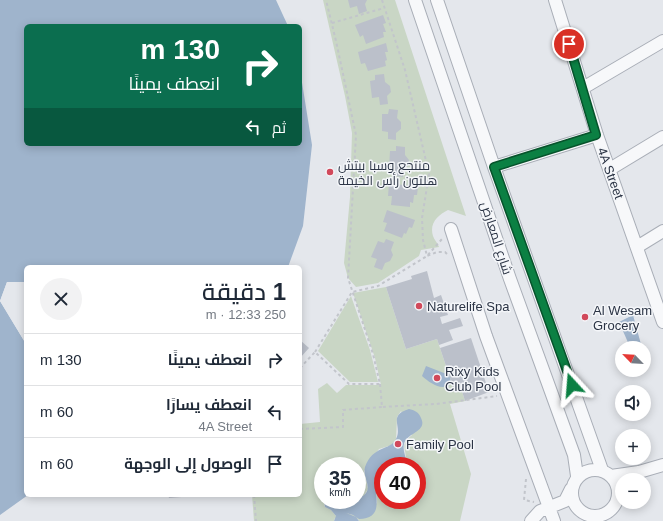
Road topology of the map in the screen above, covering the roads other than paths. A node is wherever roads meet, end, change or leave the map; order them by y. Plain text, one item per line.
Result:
1 (415, 0) edge
2 (437, 0) edge
3 (555, 0) edge
4 (663, 41) edge
5 (583, 88) junction
6 (596, 135) junction
7 (663, 137) edge
8 (494, 167) junction
9 (610, 169) junction
10 (451, 230) road end
11 (663, 231) edge
12 (638, 247) junction
13 (663, 322) edge
14 (663, 465) edge
15 (606, 473) junction
16 (643, 473) edge
17 (615, 474) edge
18 (577, 476) junction
19 (615, 483) edge
20 (572, 488) junction
21 (615, 503) edge
22 (549, 507) junction
23 (612, 509) junction
24 (591, 517) edge
25 (531, 521) edge
26 (554, 521) edge
27 (574, 521) edge
28 (616, 521) edge

1 - 18 street, شارع المعارض
2 - 8 street, شارع المعارض
3 - 5 street, 4A Street
4 - 5 street
5 - 6 street, 4A Street
6 - 8 street
6 - 9 street, 4A Street
7 - 9 street
8 - 15 street, شارع المعارض
9 - 12 street, 4A Street
10 - 22 street
11 - 12 street
12 - 13 street, 4A Street
14 - 16 street
15 - 17 street
15 - 18 street
15 - 19 street
18 - 20 street
20 - 22 street
20 - 24 street
21 - 23 street
22 - 25 street
22 - 26 street
23 - 24 street
23 - 28 street
24 - 27 street

